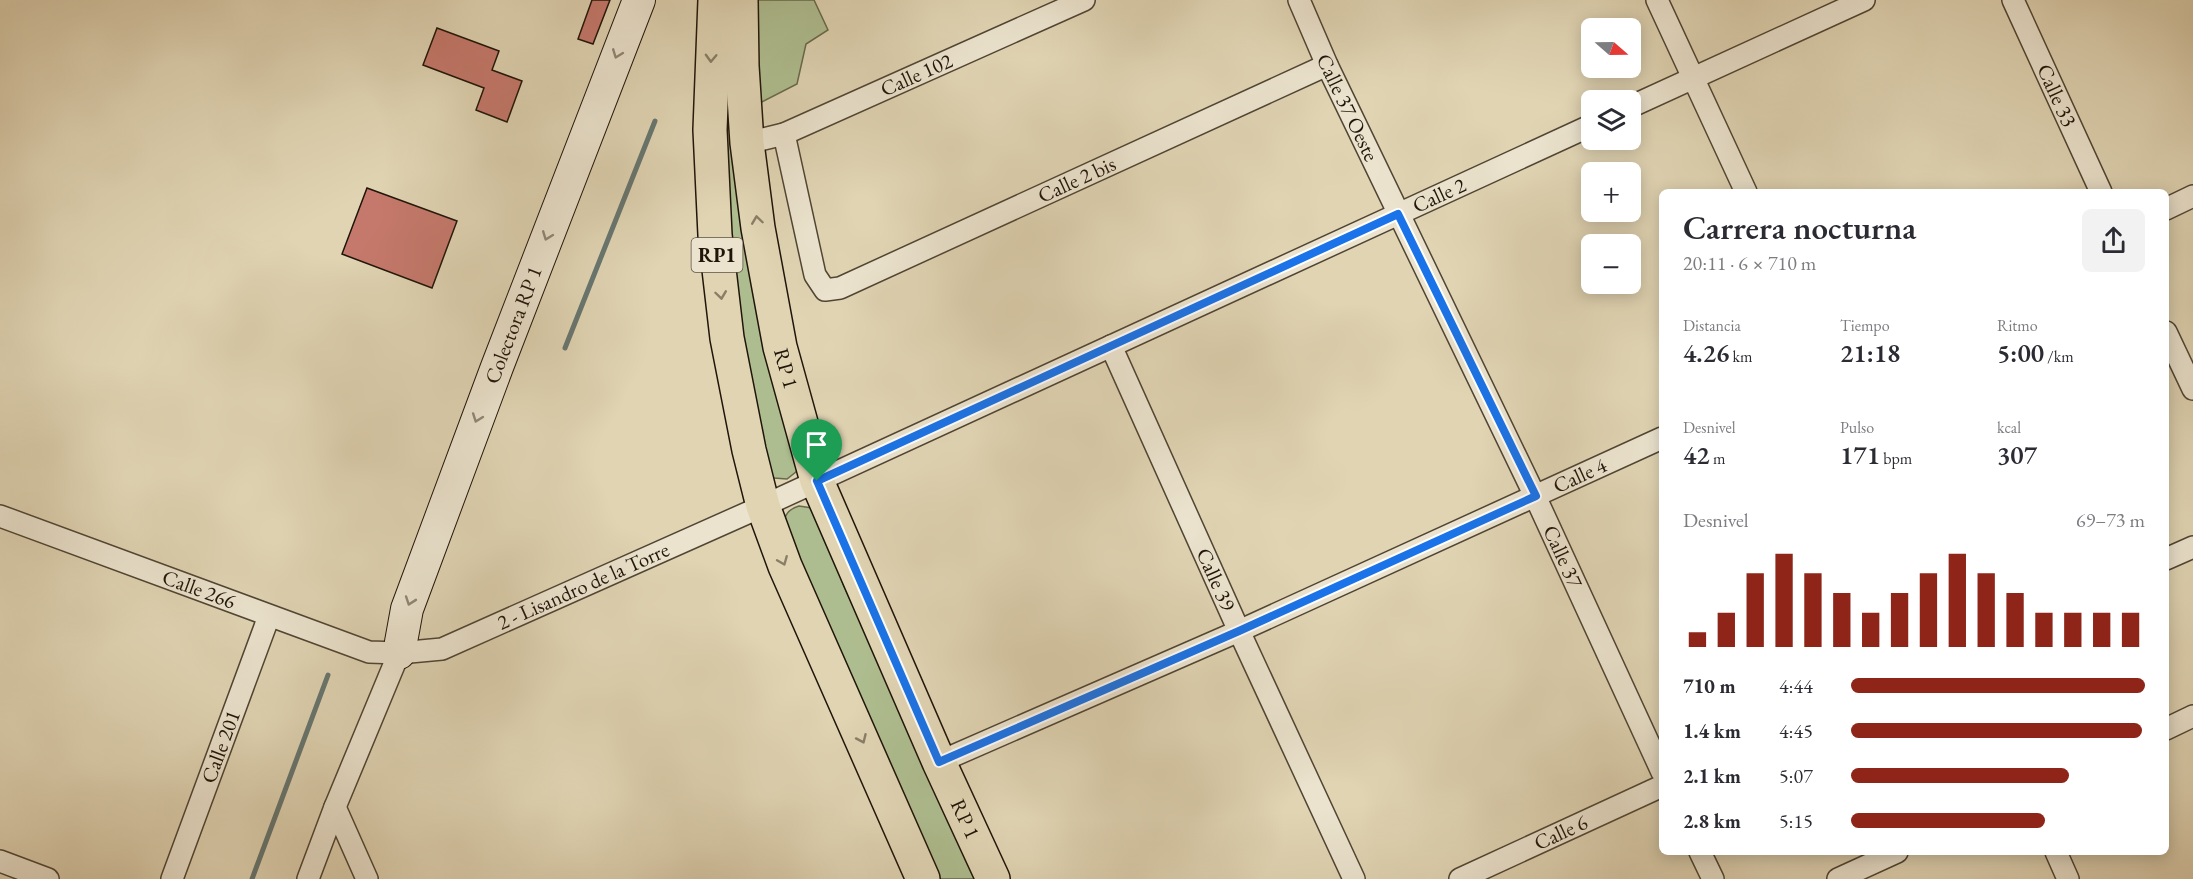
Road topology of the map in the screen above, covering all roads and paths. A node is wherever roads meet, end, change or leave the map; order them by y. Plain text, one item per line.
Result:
1 (639, 0) edge
2 (714, 0) edge
3 (741, 0) edge
4 (1084, 0) edge
5 (1299, 0) edge
6 (1657, 0) edge
7 (1864, 0) edge
8 (2013, 0) edge
9 (1327, 65) junction
10 (1693, 78) junction
11 (1641, 102) edge
12 (1581, 130) edge
13 (784, 134) junction
14 (747, 143) junction
15 (1745, 189) edge
16 (2100, 189) edge
17 (2193, 196) edge
18 (2169, 208) edge
19 (1398, 214) junction
20 (2169, 338) edge
21 (1111, 346) junction
22 (2193, 389) edge
23 (1659, 439) edge
24 (817, 481) junction
25 (1536, 496) junction
26 (763, 506) junction
27 (0, 516) edge
28 (2193, 547) edge
29 (2169, 558) edge
30 (269, 616) junction
31 (1239, 631) junction
32 (399, 653) junction
33 (2193, 716) edge
34 (2169, 728) edge
35 (939, 762) junction
36 (1659, 765) edge
37 (1659, 787) edge
38 (335, 807) junction
39 (1701, 855) edge
40 (1890, 855) edge
41 (2057, 855) edge
42 (0, 861) edge
43 (48, 879) edge
44 (172, 879) edge
45 (308, 879) edge
46 (367, 879) edge
47 (923, 879) edge
48 (993, 879) edge
49 (1354, 879) edge
50 (1460, 879) edge
51 (1713, 879) edge
52 (1838, 879) edge
53 (2068, 879) edge

1 -> 32 main road, Colectora RP 1
2 -> 26 main road, RP1
3 - 14 main road, RP 1 / RP1
4 - 13 street, Calle 102
5 - 9 street, Calle 37 Oeste
6 - 10 street
7 - 10 street
8 - 16 street, Calle 33
9 - 13 street, Calle 2 bis
9 - 19 street, Calle 37 Oeste
10 - 11 street
10 - 15 street
12 - 19 street, Calle 2
13 - 14 street, Calle 102
24 -> 14 main road, RP 1 / RP1
17 - 18 street
19 - 21 street, Calle 2
19 - 25 street, Calle 37
20 - 22 street
21 - 24 street, Calle 2
21 - 31 street, Calle 39
23 - 25 street, Calle 4
24 - 26 street, Calle 2
24 - 35 main road, RP 1 / RP1
25 - 31 street, Calle 4
25 - 36 street, Calle 37
26 - 32 street, 2 - Lisandro de la Torre
26 -> 47 main road, RP1
27 - 30 street, Calle 266
28 - 29 street
30 - 32 street, Calle 266
30 - 44 street, Calle 201
31 - 35 street, Calle 4
31 - 49 street, Calle 39
32 - 38 street
33 - 34 street
35 - 48 main road, RP 1 / RP1
37 - 50 street, Calle 6
38 - 45 street
38 - 46 street
39 - 51 street
40 - 52 street
41 - 53 street
42 - 43 street

